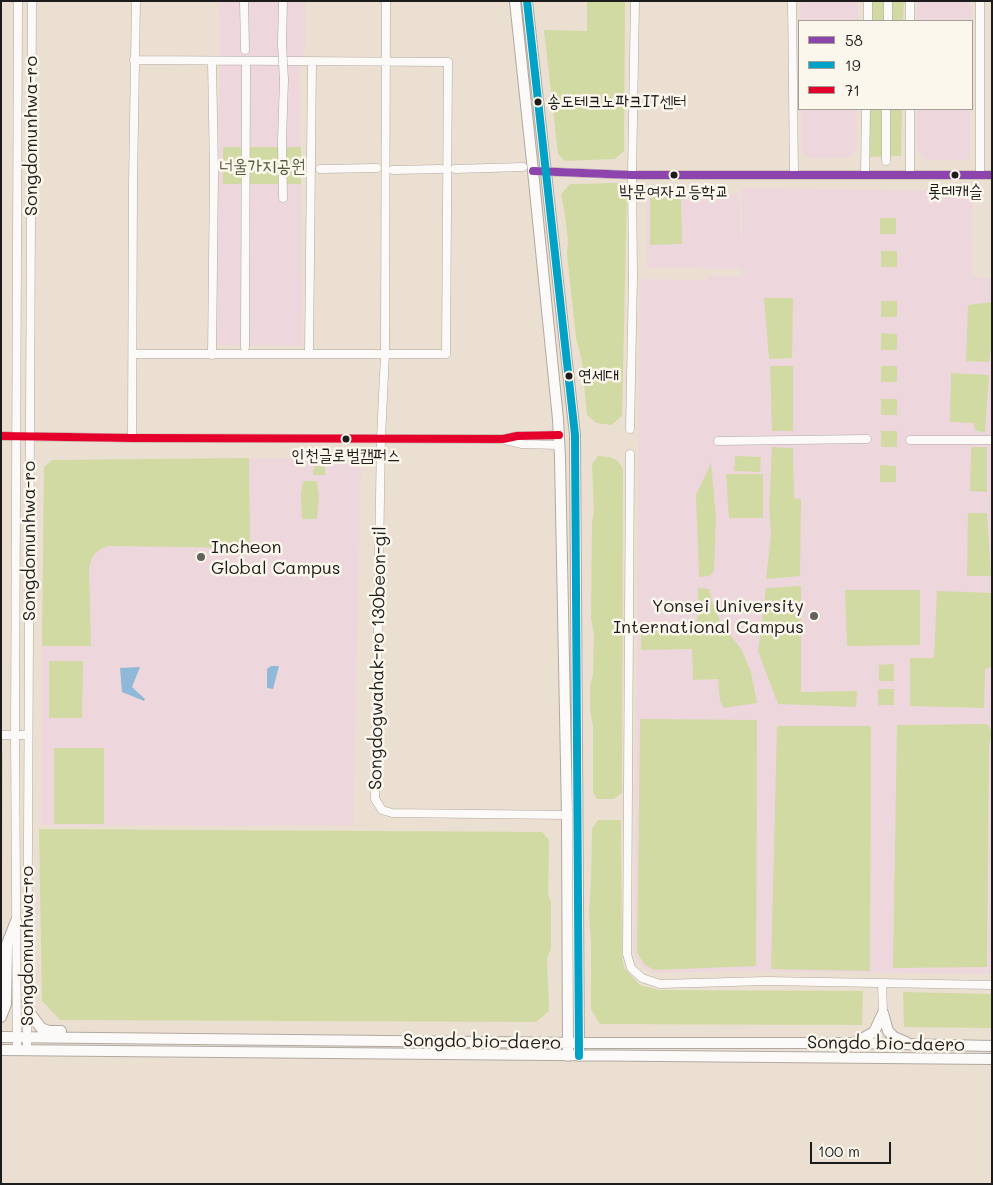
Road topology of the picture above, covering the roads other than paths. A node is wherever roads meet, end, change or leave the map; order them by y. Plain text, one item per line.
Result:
1 (18, 1) edge
2 (32, 1) edge
3 (136, 1) edge
4 (244, 1) edge
5 (283, 1) edge
6 (386, 1) edge
7 (515, 1) edge
8 (527, 1) edge
9 (635, 1) edge
10 (792, 1) edge
11 (868, 1) edge
12 (888, 1) edge
13 (910, 1) edge
14 (980, 1) edge
15 (868, 20) edge
16 (888, 20) edge
17 (910, 20) edge
18 (245, 50) dead end
19 (134, 60) junction
20 (212, 61) junction
21 (312, 61) junction
22 (387, 62) junction
23 (246, 67) dead end
24 (866, 110) edge
25 (886, 110) edge
26 (910, 110) edge
27 (886, 161) dead end
28 (523, 167) dead end
29 (377, 168) dead end
30 (320, 169) dead end
31 (441, 169) dead end
32 (455, 169) dead end
33 (393, 170) dead end
34 (533, 171) junction
35 (545, 172) junction
36 (910, 174) junction
37 (632, 175) junction
38 (794, 175) junction
39 (865, 175) junction
40 (980, 175) junction
41 (992, 175) edge
42 (283, 198) dead end
43 (245, 346) dead end
44 (133, 354) junction
45 (309, 354) junction
46 (385, 354) junction
47 (212, 355) junction
48 (630, 429) dead end
49 (1, 436) edge
50 (17, 436) junction
51 (29, 437) junction
52 (132, 438) junction
53 (381, 438) junction
54 (867, 439) dead end
55 (559, 440) junction
56 (910, 440) dead end
57 (992, 440) edge
58 (718, 441) dead end
59 (630, 454) dead end
60 (1, 735) edge
61 (15, 735) junction
62 (28, 735) junction
63 (567, 815) junction
64 (16, 920) junction
65 (882, 984) junction
66 (992, 985) edge
67 (27, 1001) junction
68 (883, 1013) junction
69 (1, 1018) edge
70 (1, 1037) edge
71 (22, 1037) junction
72 (152, 1038) junction
73 (568, 1043) junction
74 (579, 1043) junction
75 (854, 1043) junction
76 (912, 1044) junction
77 (992, 1046) edge
78 (1, 1050) edge
79 (22, 1050) junction
80 (568, 1056) junction
81 (579, 1056) junction
82 (992, 1060) edge

1 - 50 street, Songdomunhwa-ro
2 - 51 street, Songdomunhwa-ro
3 - 19 street
4 - 18 street
5 - 42 street, bridge
6 - 22 street, Songdogwahak-ro 130beon-gil
7 - 34 main road
8 - 35 main road
9 - 37 street
10 - 38 street
11 - 15 street
12 - 16 street
13 - 17 street
14 - 40 street
19 - 20 street
19 - 44 street
20 - 21 street
20 - 47 street
21 - 22 street
21 - 45 street
22 - 46 street, Songdogwahak-ro 130beon-gil
22 - 46 street
23 - 43 street
24 - 39 street
25 - 27 street
26 - 36 street
28 - 32 street
29 - 30 street
31 - 33 street
34 - 35 street
34 - 55 main road
35 - 37 street
35 - 74 main road
36 - 39 street
36 - 40 street
37 - 38 street
37 - 48 street
38 - 39 street
40 - 41 street
44 - 47 street
44 - 52 street
45 - 46 street
45 - 47 street
46 - 53 street, Songdogwahak-ro 130beon-gil
49 - 50 street
50 - 51 street
50 - 61 street, Songdomunhwa-ro
51 - 52 street
51 - 62 street, Songdomunhwa-ro
52 - 53 street
53 - 55 street
53 - 63 street, Songdogwahak-ro 130beon-gil
54 - 58 street
55 - 63 main road
56 - 57 street
59 - 65 street
60 - 61 street
61 - 62 street
61 - 64 street, Songdomunhwa-ro
62 - 67 street, Songdomunhwa-ro
63 - 73 main road
64 - 69 main road
64 - 71 street, Songdomunhwa-ro
65 - 66 street
65 - 68 street
67 - 71 street, Songdomunhwa-ro
67 - 72 main road
68 - 75 main road
68 - 76 main road
70 - 71 main road, Songdo bio-daero
71 - 72 main road, Songdo bio-daero
71 - 79 street, Songdomunhwa-ro
72 - 73 main road, Songdo bio-daero
73 - 74 main road, Songdo bio-daero
73 - 80 main road
74 - 75 main road, Songdo bio-daero
74 - 81 main road
75 - 76 main road, Songdo bio-daero
76 - 77 main road, Songdo bio-daero
78 - 79 main road, Songdo bio-daero
79 - 80 main road, Songdo bio-daero
80 - 81 main road, Songdo bio-daero
81 - 82 main road, Songdo bio-daero

